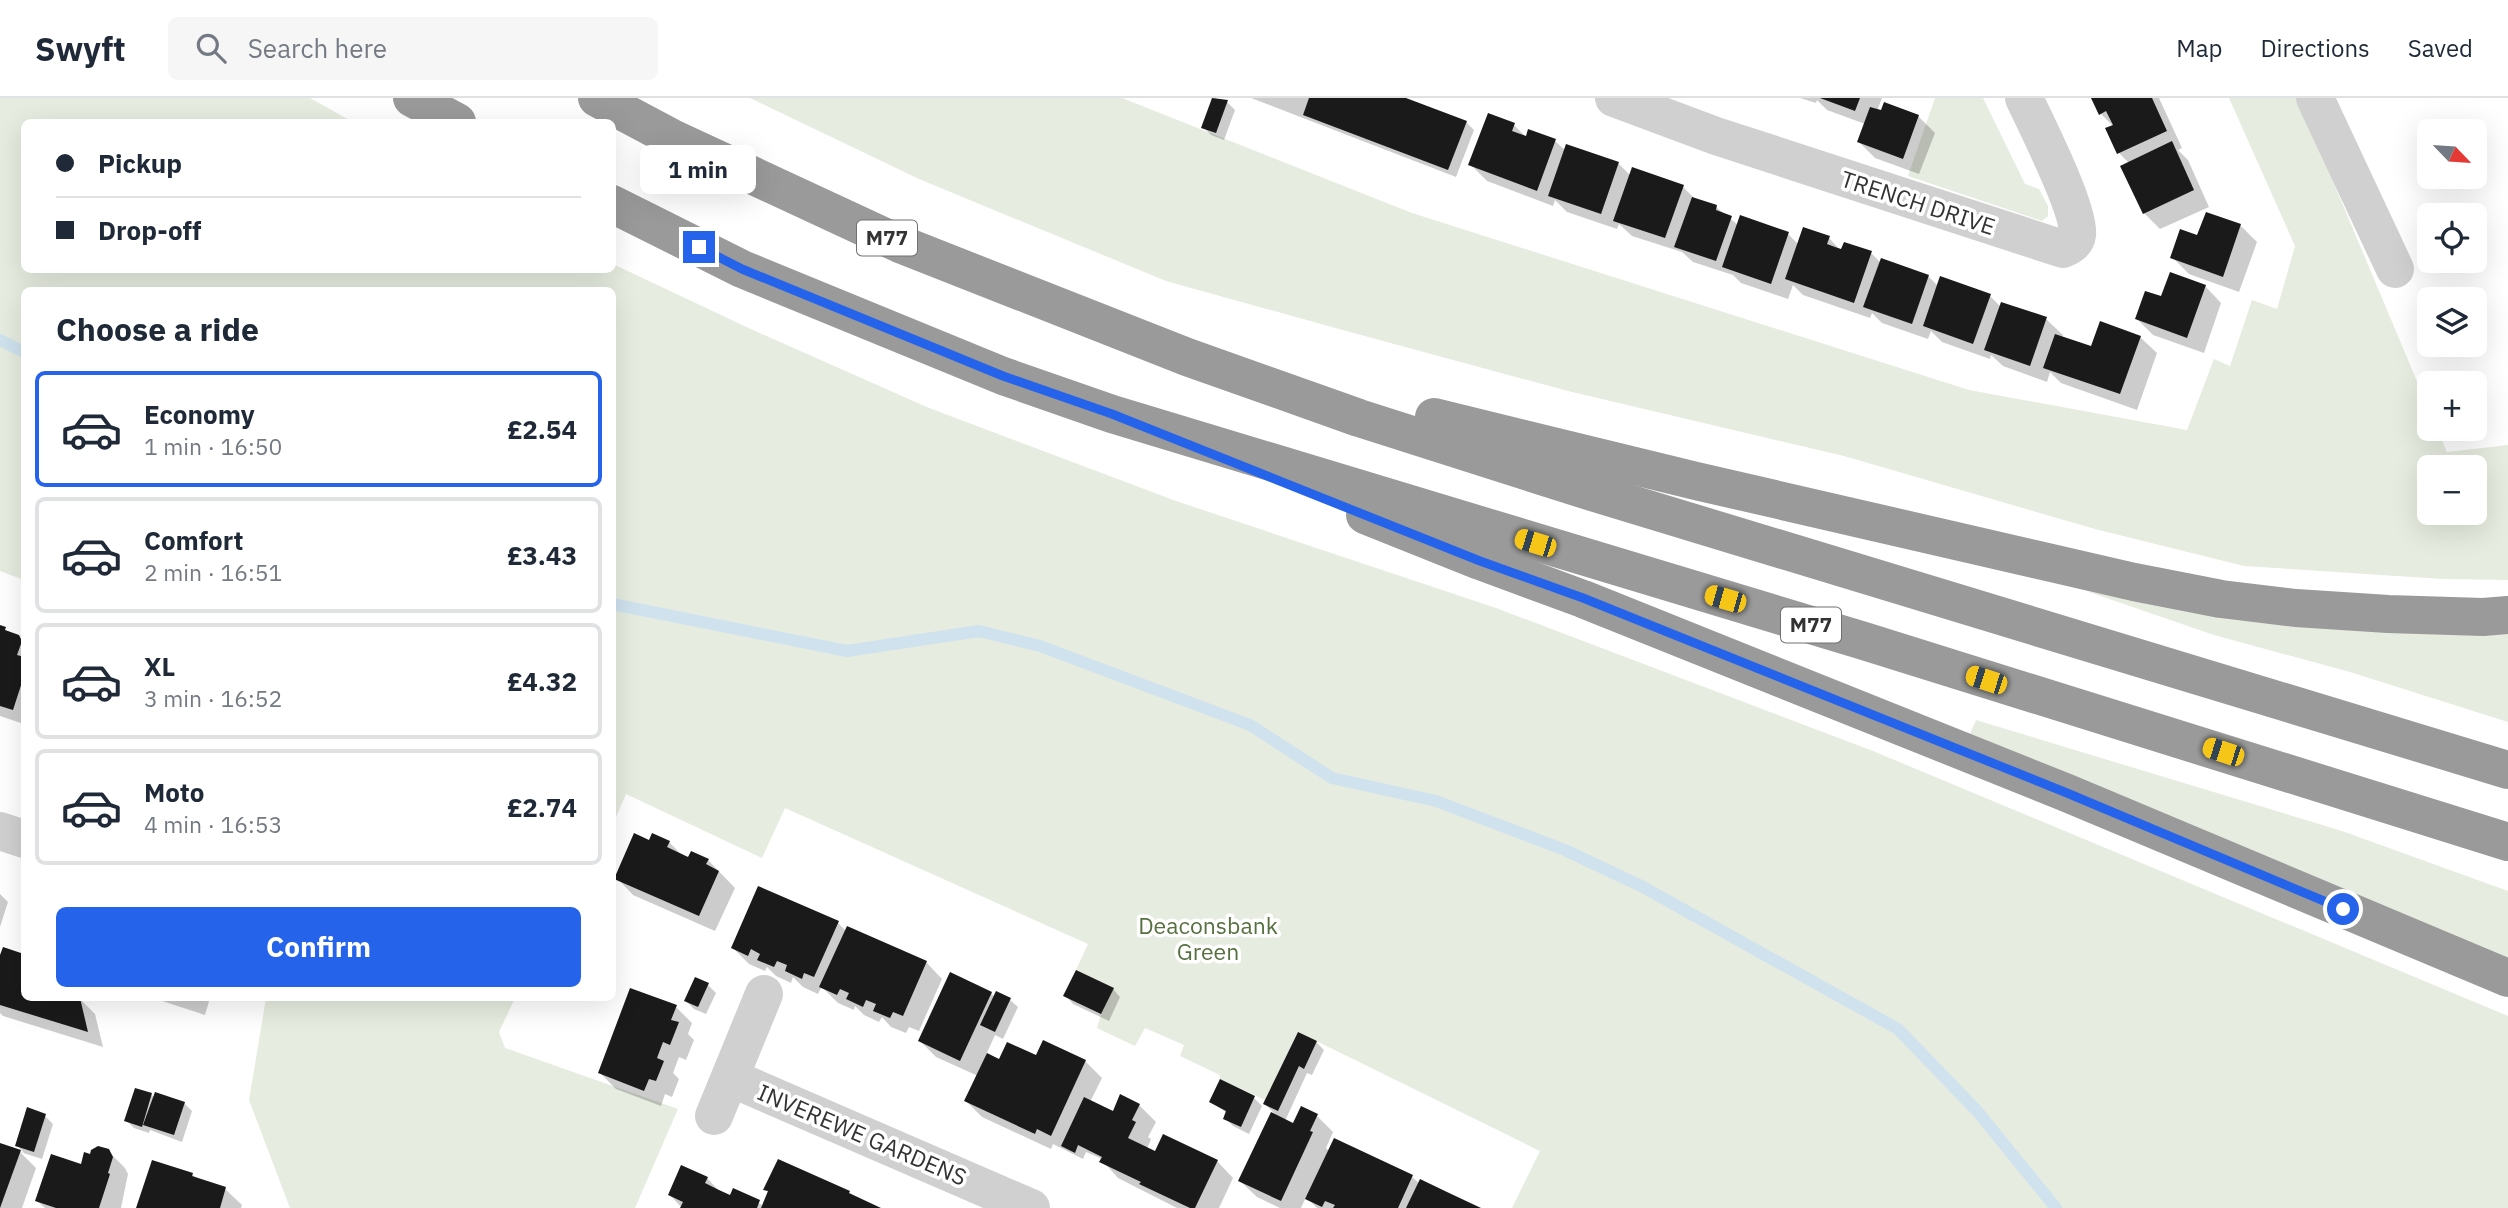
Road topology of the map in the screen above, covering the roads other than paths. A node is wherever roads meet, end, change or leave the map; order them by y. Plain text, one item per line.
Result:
1 (412, 98) edge
2 (597, 98) edge
3 (1614, 98) edge
4 (2024, 98) edge
5 (2315, 98) edge
6 (451, 119) edge
7 (616, 206) edge
8 (2395, 269) dead end
9 (1187, 358) junction
10 (1112, 414) junction
11 (2508, 615) edge
12 (2508, 770) edge
13 (0, 831) edge
14 (21, 838) edge
15 (2508, 842) edge
16 (2508, 978) edge
17 (764, 994) dead end
18 (731, 1078) junction
19 (714, 1116) dead end
20 (1031, 1208) edge

1 - 6 highway
2 - 9 highway, M77
3 - 4 street, TRENCH DRIVE
5 - 8 street
7 - 10 highway, M77
9 - 11 highway, M77
9 - 12 highway, M77
10 - 15 highway, M77
10 - 16 highway, M77
13 - 14 street
17 - 18 street, INVEREWE GARDENS
18 - 19 street, INVEREWE GARDENS
18 - 20 street, INVEREWE GARDENS

